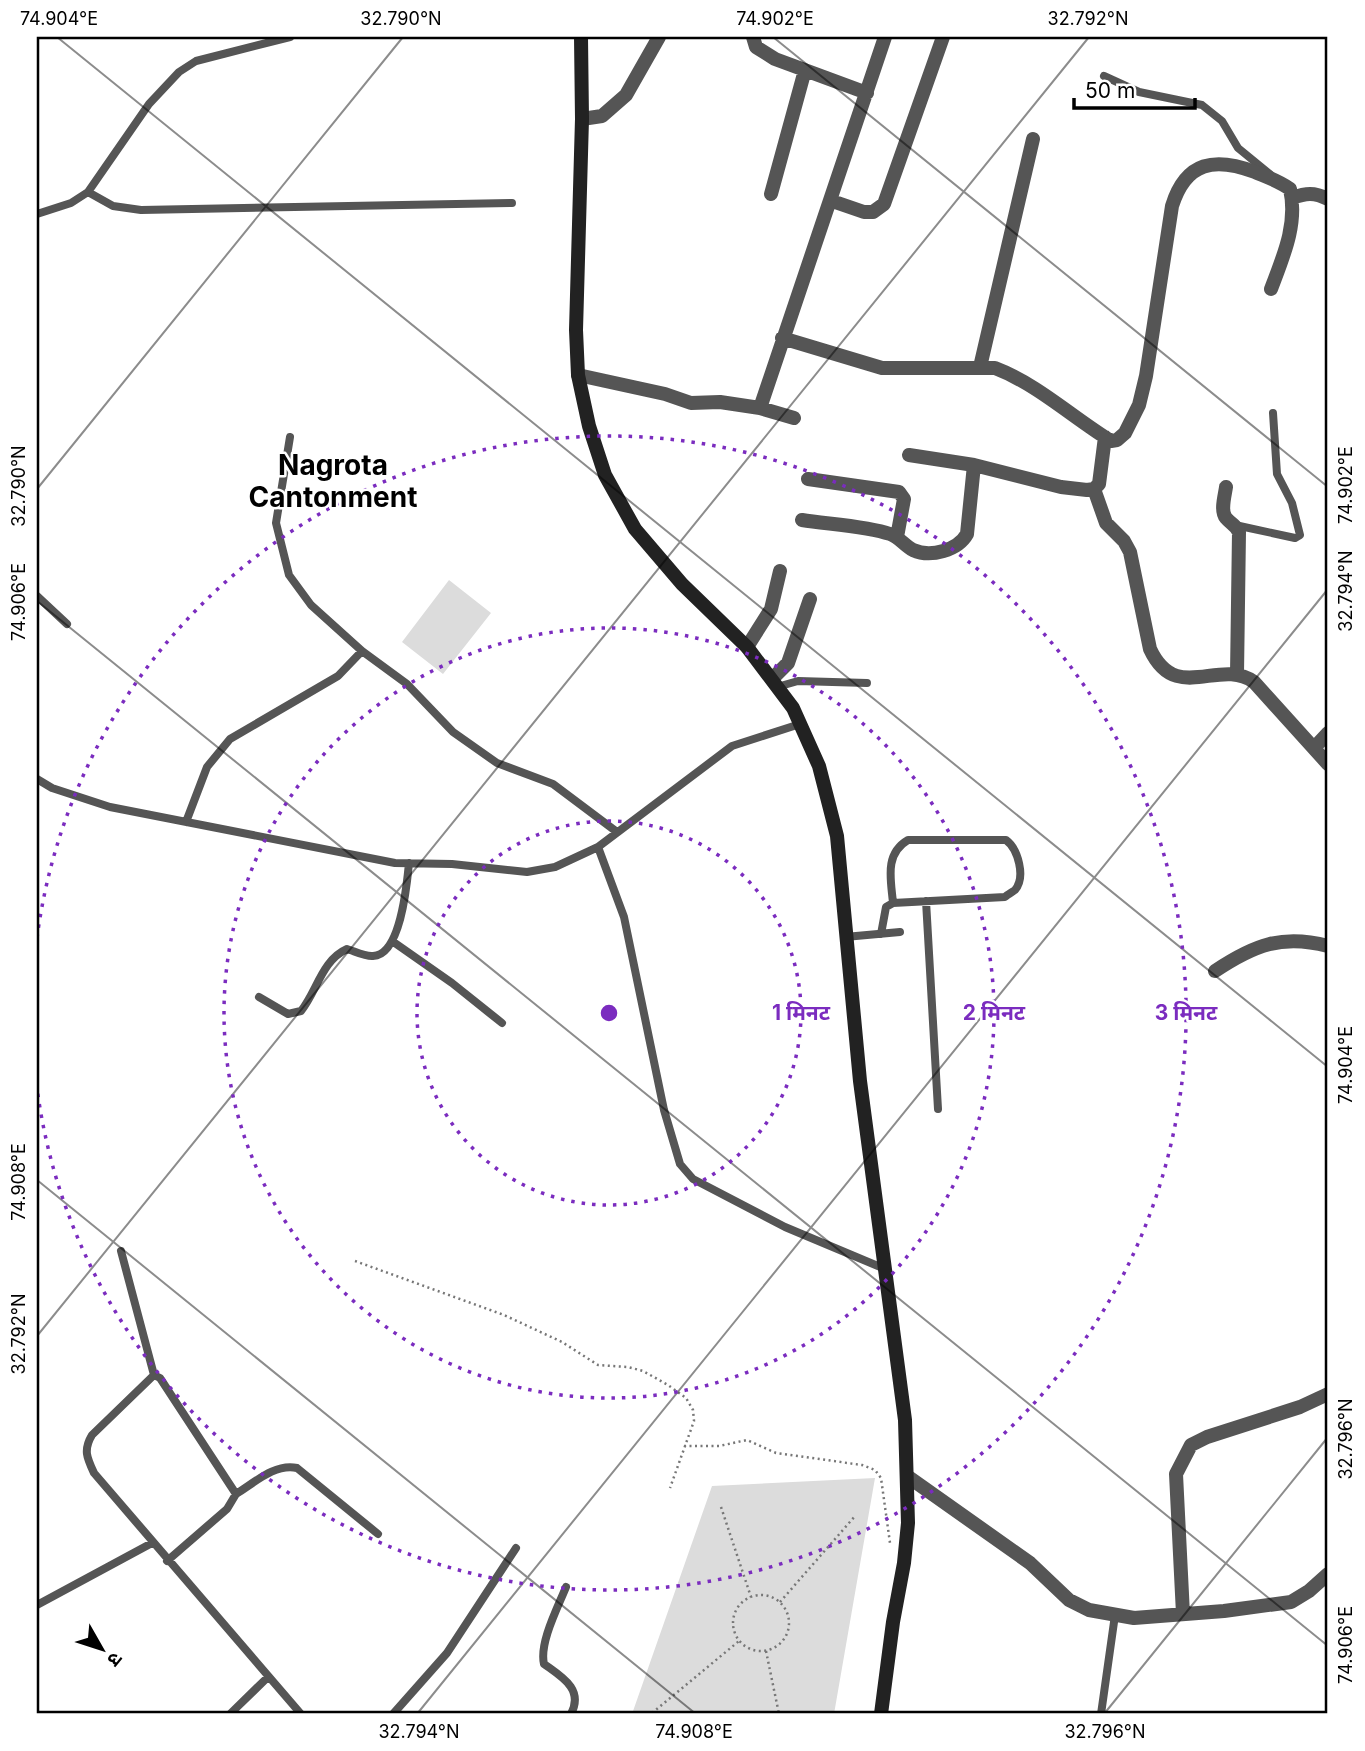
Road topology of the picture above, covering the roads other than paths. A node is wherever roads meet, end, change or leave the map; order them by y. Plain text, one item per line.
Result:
1 (290, 37) edge
2 (581, 37) edge
3 (659, 37) edge
4 (753, 37) edge
5 (885, 37) edge
6 (943, 37) edge
7 (805, 70) junction
8 (1104, 76) dead end
9 (867, 93) junction
10 (582, 119) junction
11 (1033, 139) dead end
12 (1278, 181) junction
13 (88, 192) junction
14 (771, 194) dead end
15 (1292, 198) junction
16 (1328, 199) edge
17 (832, 201) junction
18 (512, 203) dead end
19 (37, 214) edge
20 (1271, 289) dead end
21 (782, 338) junction
22 (980, 367) junction
23 (578, 375) junction
24 (760, 408) junction
25 (1273, 413) dead end
26 (794, 418) dead end
27 (290, 437) dead end
28 (1105, 438) junction
29 (909, 456) dead end
30 (974, 465) junction
31 (808, 479) dead end
32 (1226, 487) dead end
33 (1094, 489) junction
34 (802, 520) dead end
35 (1235, 525) junction
36 (897, 537) junction
37 (780, 571) dead end
38 (37, 596) edge
39 (810, 599) dead end
40 (68, 624) dead end
41 (747, 647) junction
42 (362, 651) junction
43 (1237, 674) junction
44 (774, 683) junction
45 (867, 683) dead end
46 (800, 724) junction
47 (1328, 733) edge
48 (1314, 748) junction
49 (1328, 764) edge
50 (37, 779) edge
51 (186, 822) junction
52 (617, 832) junction
53 (598, 847) junction
54 (409, 863) junction
55 (926, 901) junction
56 (893, 903) junction
57 (900, 932) dead end
58 (881, 934) junction
59 (845, 937) junction
60 (392, 941) junction
61 (1328, 946) edge
62 (1215, 971) dead end
63 (259, 997) dead end
64 (502, 1023) dead end
65 (938, 1109) dead end
66 (121, 1251) dead end
67 (885, 1269) junction
68 (154, 1375) junction
69 (1328, 1394) edge
70 (907, 1476) junction
71 (236, 1494) junction
72 (378, 1534) dead end
73 (152, 1543) junction
74 (516, 1548) dead end
75 (167, 1561) junction
76 (1328, 1574) edge
77 (566, 1587) dead end
78 (37, 1605) edge
79 (1183, 1614) junction
80 (1115, 1615) junction
81 (268, 1677) junction
82 (230, 1714) edge
83 (301, 1714) edge
84 (393, 1714) edge
85 (571, 1714) edge
86 (881, 1714) edge
87 (1101, 1714) edge

1 - 13 lane
2 - 10 main road
3 - 10 street
4 - 7 street
5 - 9 street
6 - 17 street
7 - 9 street
7 - 14 street
8 - 12 lane
9 - 17 street
10 - 23 main road
11 - 22 street
12 - 15 street
12 - 28 street
13 - 18 lane
13 - 19 lane
15 - 16 street
15 - 20 street
17 - 21 street
21 - 22 street
21 - 24 street
22 - 28 street
23 - 24 street
23 - 41 main road
24 - 26 street
25 - 35 lane
27 - 42 lane
28 - 33 street
29 - 30 street
30 - 33 street
30 - 36 street
31 - 36 street
32 - 35 street
33 - 43 street
34 - 36 street
35 - 43 street
37 - 41 street
38 - 40 lane
39 - 44 street
41 - 44 main road
42 - 51 lane
42 - 52 lane
43 - 48 street
44 - 45 lane
44 - 46 main road
46 - 52 lane
46 - 59 main road
47 - 48 street
48 - 49 street
50 - 51 lane
51 - 54 lane
52 - 53 lane
53 - 54 lane
53 - 67 lane
54 - 60 lane
55 - 56 lane
55 - 56 lane
55 - 65 lane
56 - 58 lane
57 - 58 lane
58 - 59 lane
59 - 67 main road
60 - 63 lane
60 - 64 lane
61 - 62 street
66 - 68 lane
67 - 70 main road
68 - 71 lane
68 - 73 lane
69 - 79 street
70 - 80 street
70 - 86 main road
71 - 72 lane
71 - 75 lane
73 - 75 lane
73 - 78 lane
74 - 84 lane
75 - 81 lane
76 - 79 street
77 - 85 lane
79 - 80 street
80 - 87 lane
81 - 82 lane
81 - 83 lane

